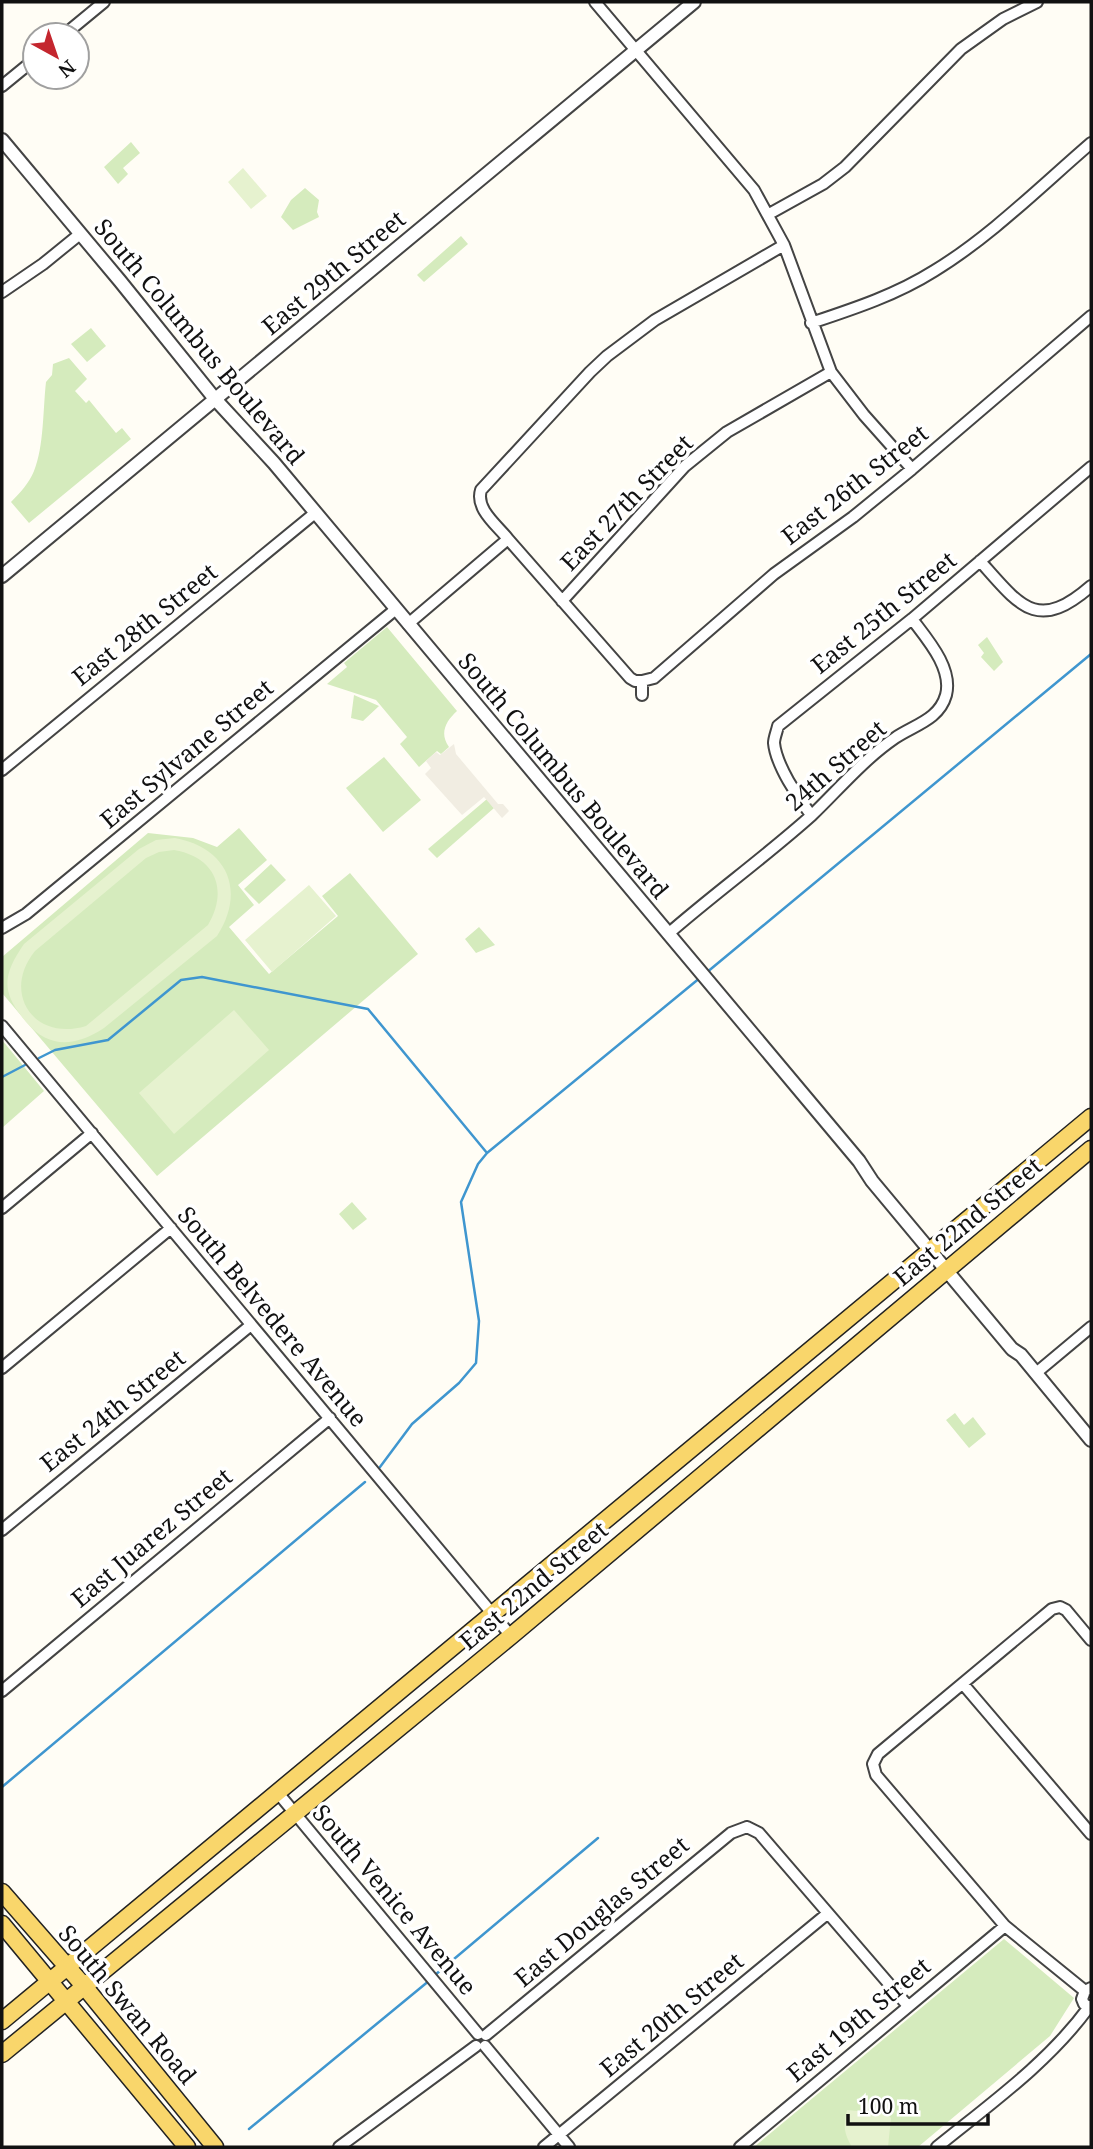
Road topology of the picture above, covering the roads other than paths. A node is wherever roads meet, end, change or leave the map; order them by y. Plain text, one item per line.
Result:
1 (104, 2) edge
2 (595, 2) edge
3 (694, 2) edge
4 (1037, 2) edge
5 (81, 21) edge
6 (636, 50) junction
7 (21, 70) edge
8 (2, 86) edge
9 (2, 140) edge
10 (1091, 143) edge
11 (769, 214) junction
12 (80, 234) junction
13 (784, 245) junction
14 (2, 292) edge
15 (1091, 316) edge
16 (811, 323) junction
17 (831, 372) junction
18 (215, 399) junction
19 (1091, 467) edge
20 (912, 469) junction
21 (315, 513) junction
22 (508, 539) junction
23 (980, 561) junction
24 (2, 576) edge
25 (1091, 586) edge
26 (562, 601) junction
27 (396, 608) junction
28 (912, 619) junction
29 (408, 624) junction
30 (642, 681) junction
31 (642, 695) dead end
32 (2, 770) edge
33 (811, 815) junction
34 (2, 928) edge
35 (669, 936) junction
36 (2, 1026) edge
37 (1091, 1117) edge
38 (92, 1133) junction
39 (1091, 1149) edge
40 (2, 1208) edge
41 (171, 1228) junction
42 (931, 1252) junction
43 (946, 1270) junction
44 (251, 1325) junction
45 (1091, 1327) edge
46 (2, 1368) edge
47 (1036, 1373) junction
48 (330, 1418) junction
49 (1091, 1440) edge
50 (2, 1530) edge
51 (493, 1614) junction
52 (511, 1636) junction
53 (1091, 1640) edge
54 (963, 1684) junction
55 (2, 1691) edge
56 (278, 1793) junction
57 (295, 1814) junction
58 (1091, 1834) edge
59 (2, 1892) edge
60 (827, 1914) junction
61 (2, 1924) edge
62 (1005, 1926) junction
63 (67, 1967) junction
64 (50, 1982) junction
65 (84, 1986) junction
66 (1088, 1990) edge
67 (66, 2001) junction
68 (908, 2006) junction
69 (1090, 2007) edge
70 (2, 2021) edge
71 (481, 2040) junction
72 (2, 2054) edge
73 (559, 2135) junction
74 (187, 2147) edge
75 (215, 2147) edge
76 (339, 2147) edge
77 (544, 2147) edge
78 (569, 2147) edge
79 (740, 2147) edge
80 (937, 2147) edge

1 - 5 street
2 - 6 street
3 - 6 street, East 29th Street
4 - 11 street
6 - 11 street
6 - 18 street, East 29th Street
7 - 8 street
9 - 12 street, South Columbus Boulevard
10 - 16 street
11 - 13 street
12 - 14 street
12 - 18 street, South Columbus Boulevard
13 - 16 street
13 - 22 street
15 - 20 street, East 26th Street
16 - 17 street
17 - 20 street
17 - 26 street, East 27th Street
18 - 21 street, South Columbus Boulevard
18 - 24 street, East 29th Street
19 - 23 street, East 25th Street
20 - 30 street, East 26th Street
21 - 27 street, South Columbus Boulevard
21 - 32 street, East 28th Street
22 - 26 street
22 - 29 street
23 - 25 street
23 - 28 street, East 25th Street
26 - 30 street
27 - 29 street, South Columbus Boulevard
27 - 34 street, East Sylvane Street
28 - 33 street, 24th Street
28 - 33 street, East 25th Street
29 - 35 street, South Columbus Boulevard
30 - 31 street
33 - 35 street, 24th Street
35 - 42 street, South Columbus Boulevard
36 - 38 street, South Belvedere Avenue
37 - 42 main road, East 22nd Street
38 - 40 street
38 - 41 street, South Belvedere Avenue
39 - 43 main road, East 22nd Street
41 - 44 street, South Belvedere Avenue
41 - 46 street
42 - 43 street, South Columbus Boulevard
42 - 51 main road, East 22nd Street
43 - 47 street, South Columbus Boulevard
43 - 52 main road, East 22nd Street
44 - 48 street, South Belvedere Avenue
44 - 50 street, East 24th Street
45 - 47 street
47 - 49 street, South Columbus Boulevard
48 - 51 street, South Belvedere Avenue
48 - 55 street, East Juarez Street
51 - 52 street, South Belvedere Avenue
51 - 56 main road, East 22nd Street
52 - 57 main road, East 22nd Street
53 - 54 street
54 - 58 street
54 - 62 street
56 - 57 street, South Venice Avenue
56 - 63 main road, East 22nd Street
57 - 65 main road, East 22nd Street
57 - 71 street, South Venice Avenue
59 - 63 main road, South Swan Road
60 - 68 street
60 - 71 street, East Douglas Street
60 - 73 street, East 20th Street
61 - 64 main road, South Swan Road
62 - 66 street
62 - 68 street, East 19th Street
63 - 64 main road, East 22nd Street
63 - 65 main road, South Swan Road
64 - 67 main road, South Swan Road
64 - 70 main road, East 22nd Street
65 - 67 main road, East 22nd Street
65 - 75 main road, South Swan Road
66 - 69 street
67 - 72 main road, East 22nd Street
67 - 74 main road, South Swan Road
68 - 79 street, East 19th Street
69 - 80 street
71 - 73 street, South Venice Avenue
71 - 76 street, East Douglas Street
73 - 77 street, East 20th Street
73 - 78 street, South Venice Avenue

